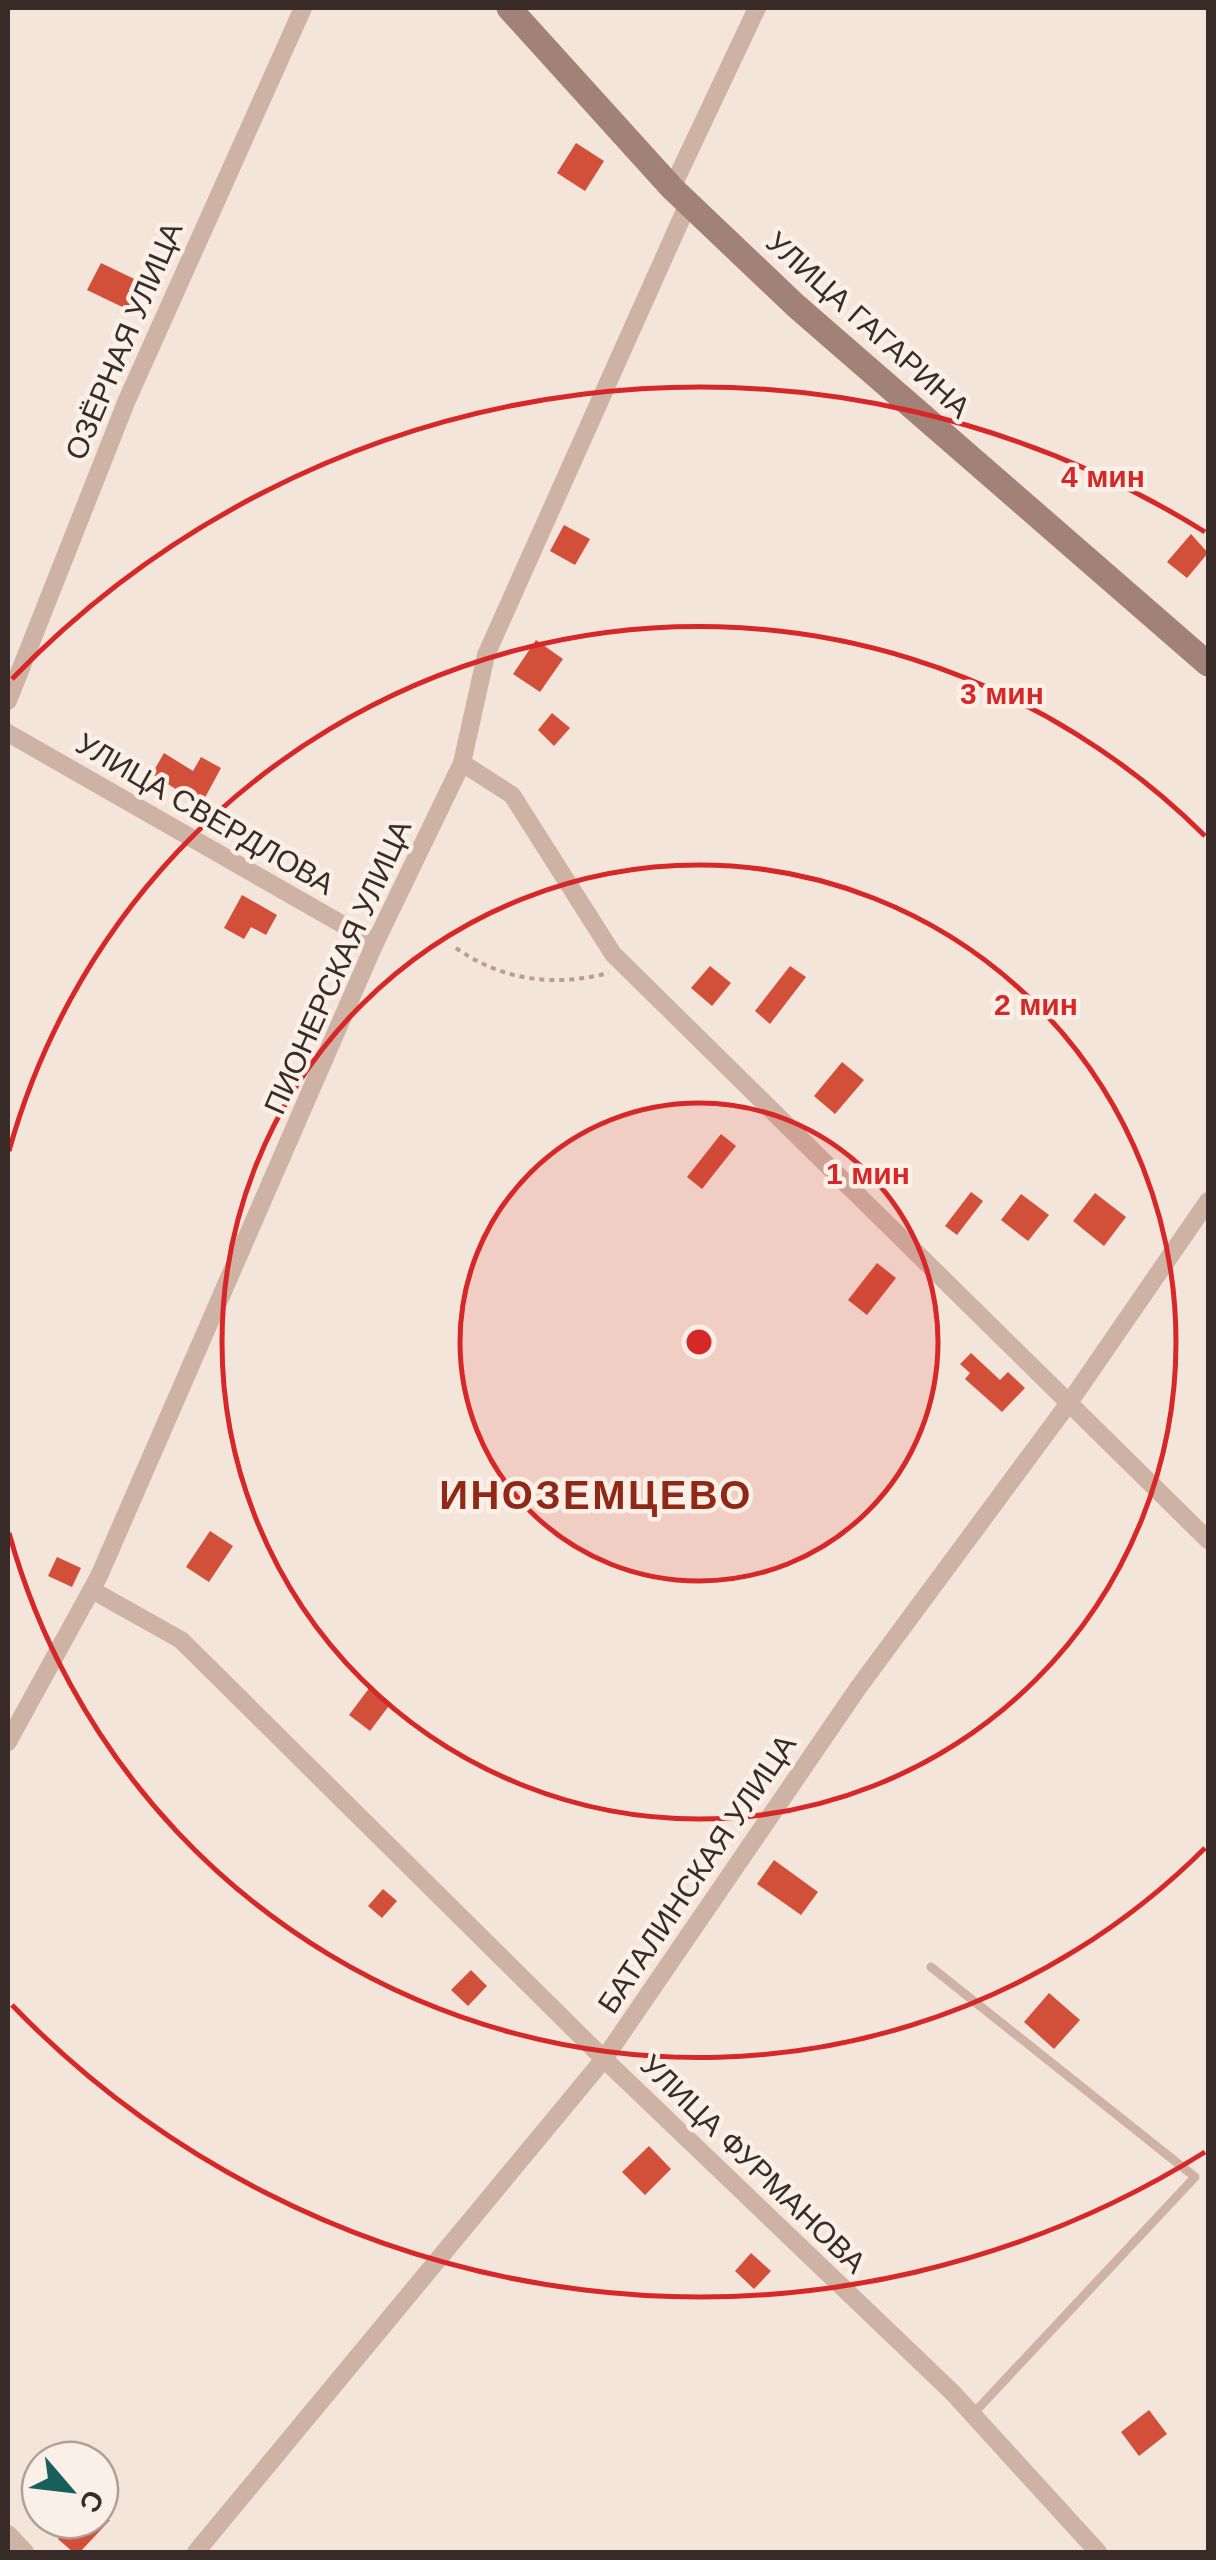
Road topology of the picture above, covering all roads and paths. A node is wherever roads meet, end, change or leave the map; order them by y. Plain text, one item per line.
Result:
1 (304, 8) edge
2 (509, 8) edge
3 (757, 8) edge
4 (680, 196) junction
5 (1208, 664) edge
6 (8, 701) edge
7 (8, 733) edge
8 (462, 763) junction
9 (375, 943) junction
10 (456, 948) dead end
11 (628, 969) junction
12 (1208, 1201) edge
13 (1071, 1400) junction
14 (1208, 1540) edge
15 (92, 1590) junction
16 (8, 1742) edge
17 (930, 1967) dead end
18 (604, 2059) junction
19 (1208, 2174) edge
20 (1195, 2177) junction
21 (972, 2415) junction
22 (8, 2534) edge
23 (25, 2552) edge
24 (196, 2552) edge
25 (1098, 2552) edge

1 - 6 street, ОЗЁРНАЯ УЛИЦА
2 - 4 main road, УЛИЦА ГАГАРИНА
3 - 4 street, ПИОНЕРСКАЯ УЛИЦА
4 - 5 main road, УЛИЦА ГАГАРИНА
4 - 8 street, ПИОНЕРСКАЯ УЛИЦА
7 - 9 street, УЛИЦА СВЕРДЛОВА
8 - 9 street, ПИОНЕРСКАЯ УЛИЦА
8 - 11 street
9 - 15 street, ПИОНЕРСКАЯ УЛИЦА
10 - 11 path
11 - 13 street
12 - 13 street, БАТАЛИНСКАЯ УЛИЦА
13 - 14 street
13 - 18 street, БАТАЛИНСКАЯ УЛИЦА
15 - 16 street, ПИОНЕРСКАЯ УЛИЦА
15 - 18 street, УЛИЦА ФУРМАНОВА
17 - 20 lane
18 - 21 street, УЛИЦА ФУРМАНОВА
18 - 24 street, БАТАЛИНСКАЯ УЛИЦА
19 - 20 lane
20 - 21 lane
21 - 25 street, УЛИЦА ФУРМАНОВА
22 - 23 street

